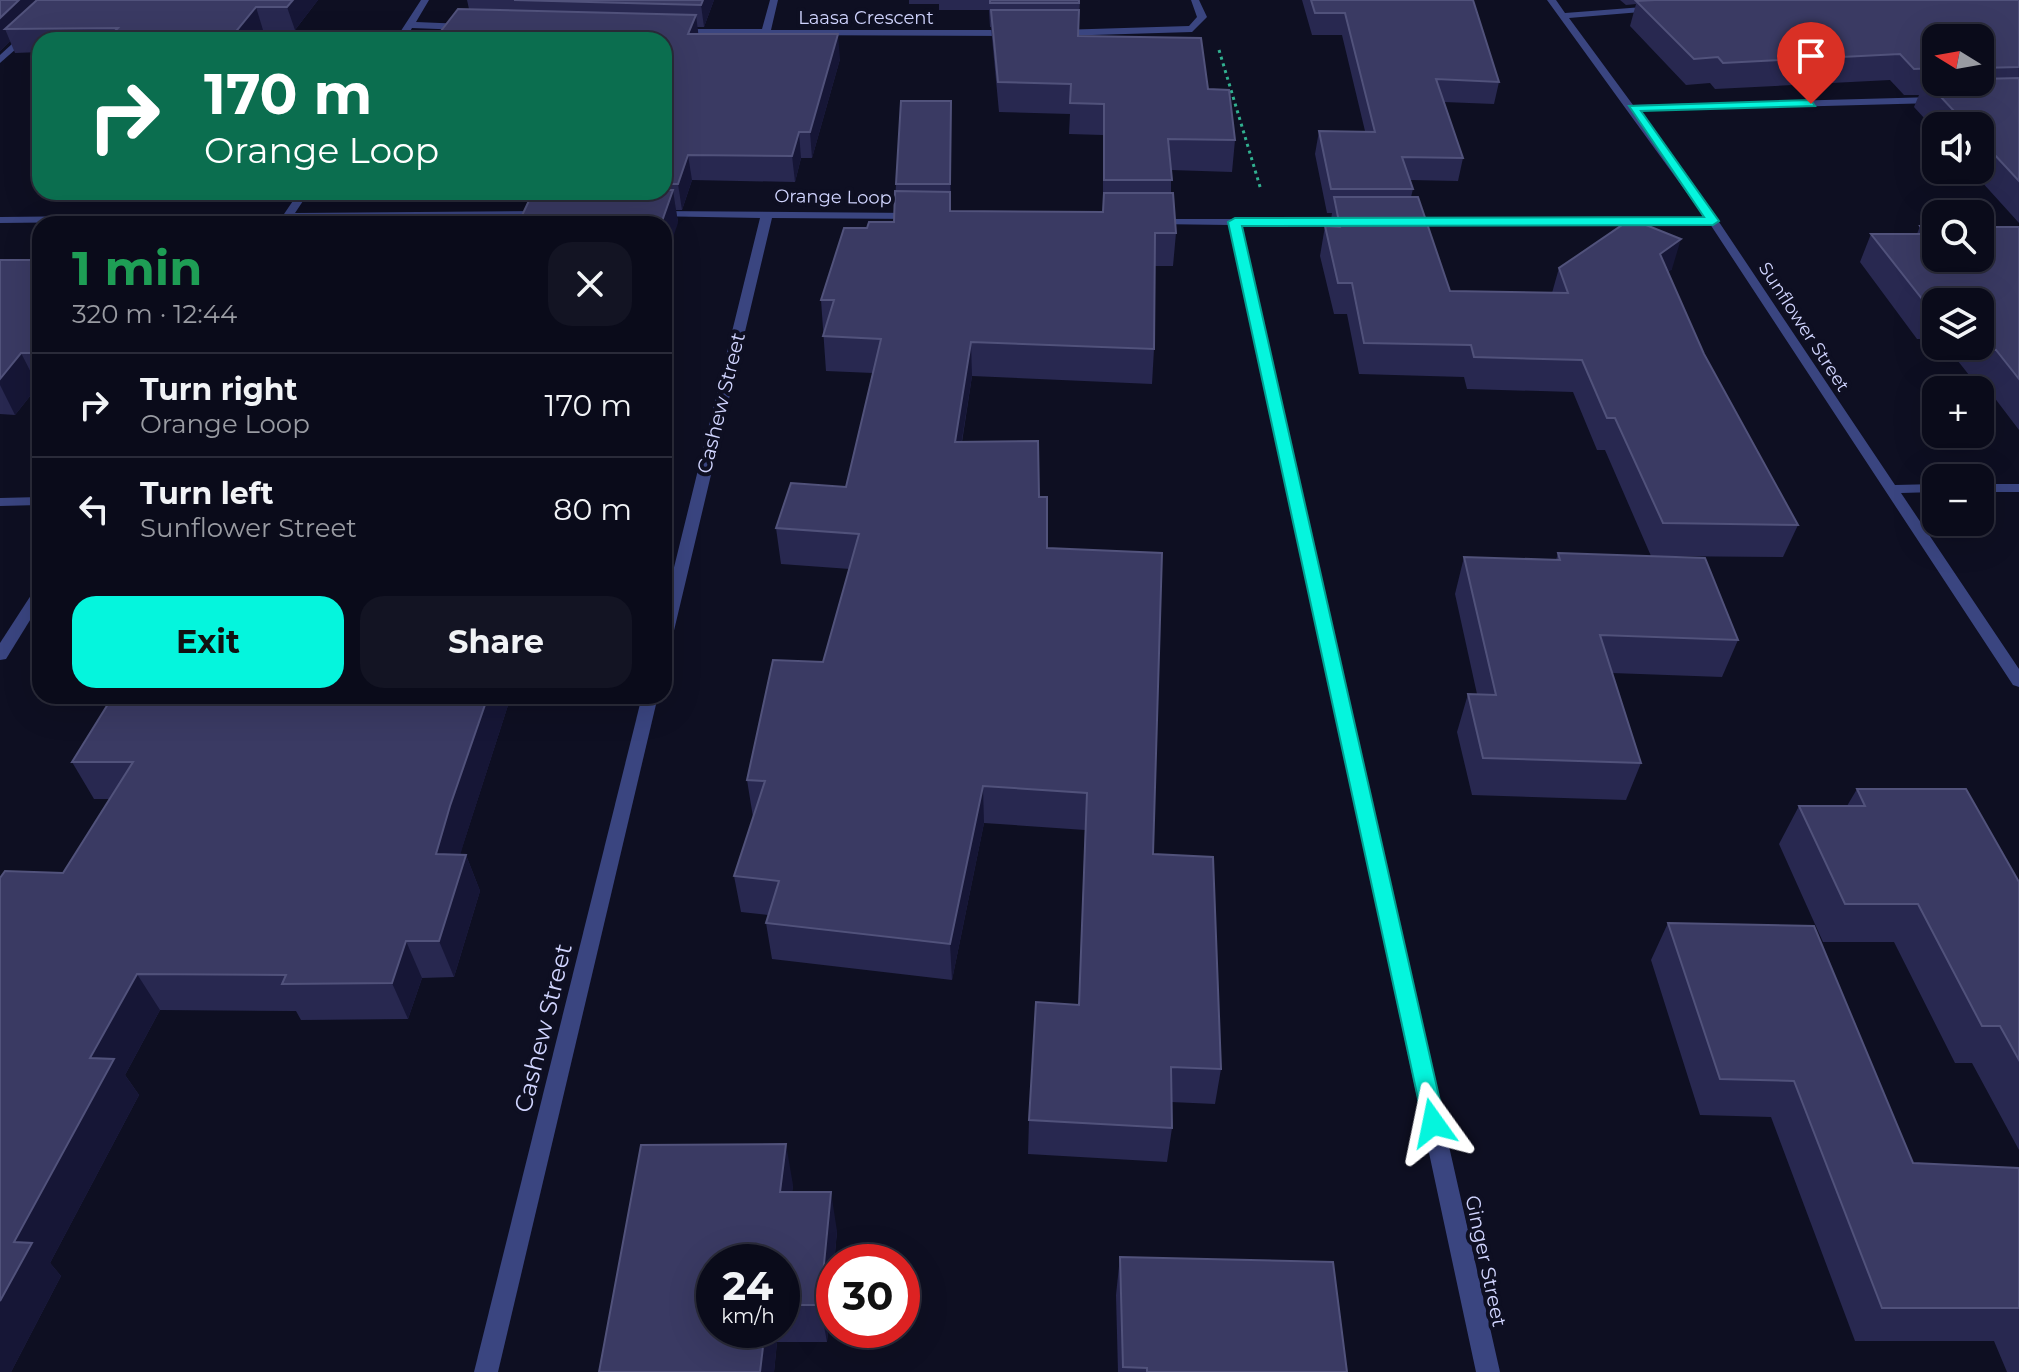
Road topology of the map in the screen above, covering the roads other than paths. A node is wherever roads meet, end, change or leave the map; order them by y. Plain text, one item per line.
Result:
1 (425, 0) edge
2 (774, 0) edge
3 (1195, 0) edge
4 (1551, 0) edge
5 (1667, 7) edge
6 (1562, 16) junction
7 (410, 25) junction
8 (471, 27) edge
9 (31, 30) edge
10 (405, 32) edge
11 (672, 32) edge
12 (1020, 33) edge
13 (1051, 33) edge
14 (765, 35) junction
15 (0, 60) edge
16 (1942, 100) edge
17 (1633, 108) junction
18 (560, 214) edge
19 (640, 214) edge
20 (767, 214) junction
21 (450, 216) edge
22 (923, 217) edge
23 (0, 220) edge
24 (32, 220) edge
25 (1141, 220) edge
26 (1713, 221) junction
27 (1235, 222) junction
28 (1365, 222) edge
29 (1397, 222) edge
30 (1922, 488) edge
31 (1994, 488) edge
32 (2019, 488) edge
33 (1889, 489) junction
34 (32, 501) edge
35 (0, 502) edge
36 (32, 605) edge
37 (672, 606) edge
38 (0, 655) edge
39 (2019, 681) edge
40 (648, 704) edge
41 (486, 1372) edge
42 (1488, 1372) edge

1 - 7 street
2 - 14 street
3 - 13 street
4 - 6 street, Sunflower Street
5 - 6 street
6 - 17 street, Sunflower Street
7 - 8 street
7 - 10 street
9 - 15 street
11 - 14 street, Laasa Crescent
12 - 14 street, Laasa Crescent
16 - 17 street
17 - 26 street, Sunflower Street
18 - 21 street
19 - 20 street, Orange Loop
20 - 22 street, Orange Loop
20 - 37 street, Cashew Street
23 - 24 street
25 - 27 street
26 - 29 street
26 - 33 street, Sunflower Street
27 - 28 street
27 - 42 street, Ginger Street
30 - 33 street
31 - 32 street
33 - 39 street, Sunflower Street
34 - 35 street
36 - 38 street
40 - 41 street, Cashew Street

